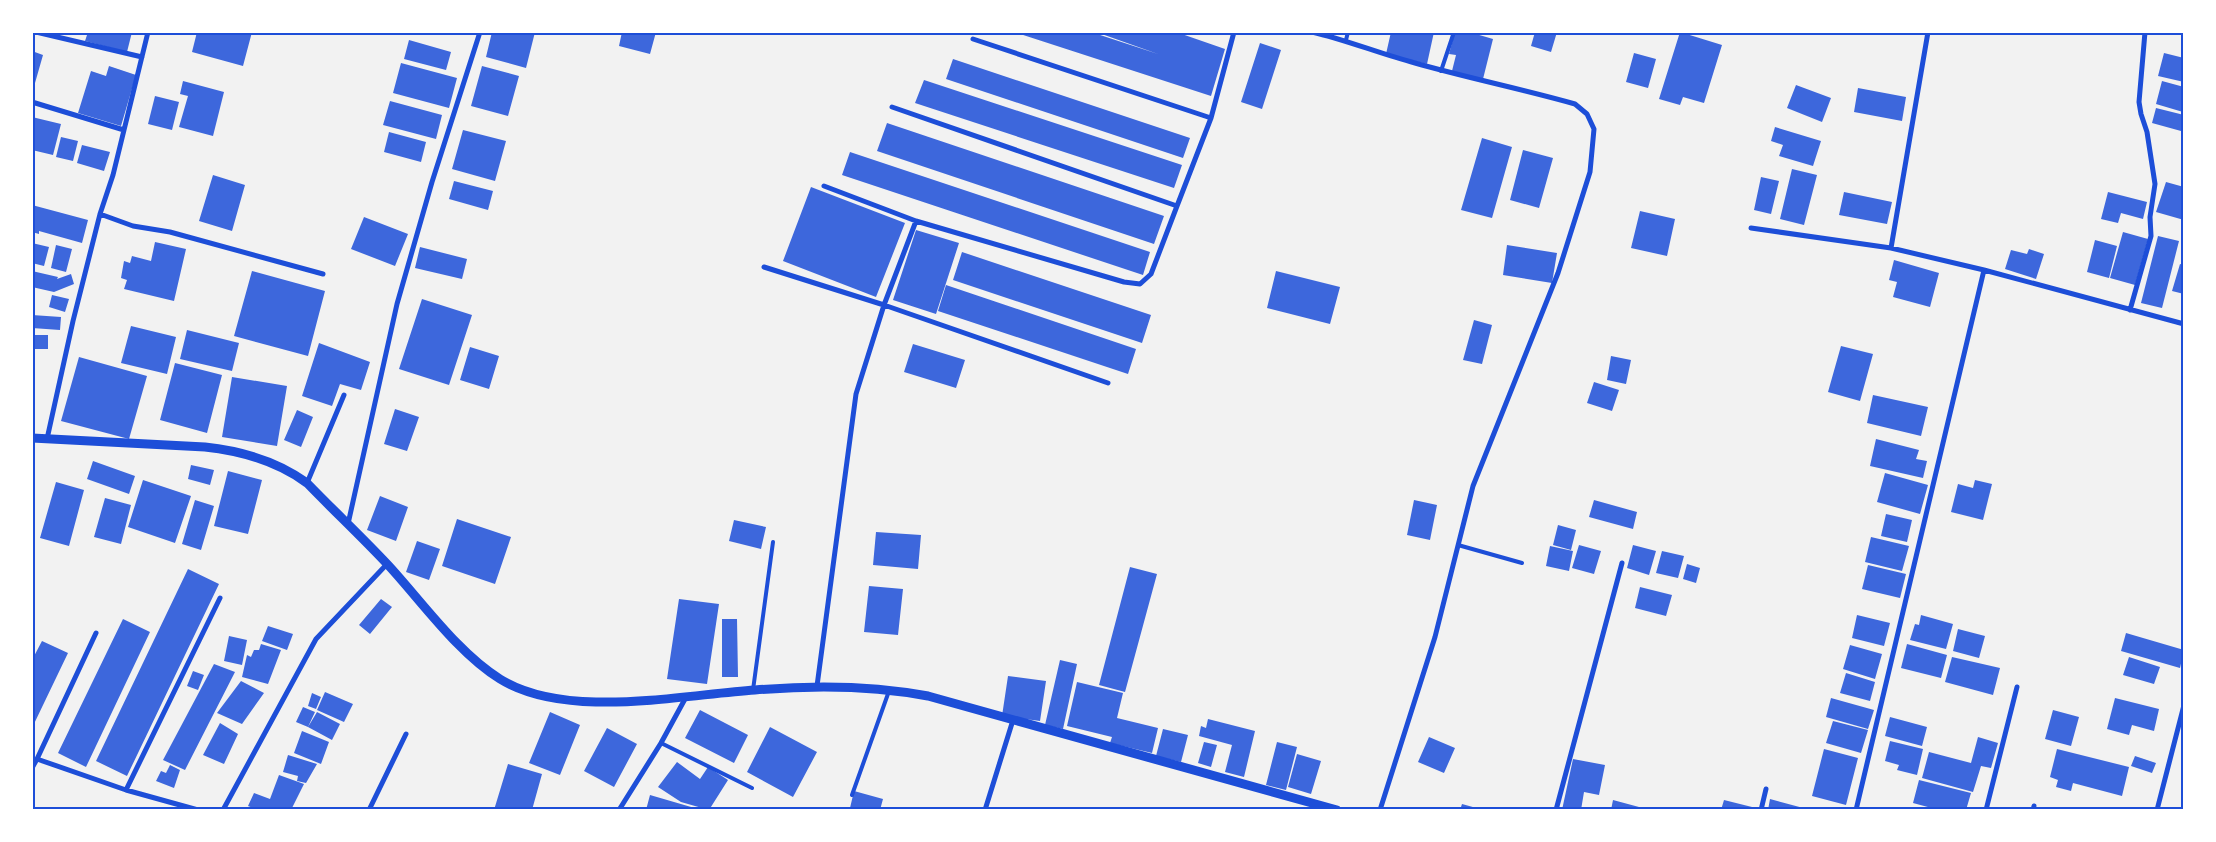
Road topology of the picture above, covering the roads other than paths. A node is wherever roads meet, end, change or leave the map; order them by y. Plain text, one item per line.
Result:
1 (36, 32) edge
2 (148, 32) edge
3 (480, 32) edge
4 (1234, 32) edge
5 (1312, 32) edge
6 (1348, 32) edge
7 (1454, 32) edge
8 (1928, 32) edge
9 (2145, 32) edge
10 (973, 39) dead end
11 (1346, 40) junction
12 (142, 57) junction
13 (1442, 71) junction
14 (32, 102) edge
15 (892, 107) dead end
16 (1211, 118) junction
17 (124, 130) junction
18 (824, 186) dead end
19 (1177, 206) junction
20 (100, 214) junction
21 (916, 221) junction
22 (1751, 228) dead end
23 (1891, 248) junction
24 (764, 268) dead end
25 (1984, 270) junction
26 (323, 274) dead end
27 (884, 305) junction
28 (2130, 310) junction
29 (2184, 324) edge
30 (1108, 383) dead end
31 (344, 395) dead end
32 (32, 438) edge
33 (47, 439) junction
34 (307, 483) junction
35 (348, 525) junction
36 (773, 542) dead end
37 (1458, 545) junction
38 (1522, 563) dead end
39 (1622, 563) dead end
40 (388, 564) junction
41 (220, 598) dead end
42 (96, 633) dead end
43 (817, 686) junction
44 (2017, 687) dead end
45 (890, 689) junction
46 (753, 690) junction
47 (685, 699) junction
48 (2184, 705) edge
49 (1012, 720) junction
50 (406, 734) dead end
51 (661, 742) junction
52 (37, 759) junction
53 (32, 768) edge
54 (752, 788) dead end
55 (1766, 789) dead end
56 (126, 790) junction
57 (852, 795) dead end
58 (224, 808) edge
59 (198, 810) edge
60 (232, 810) edge
61 (369, 810) edge
62 (619, 810) edge
63 (986, 810) edge
64 (1337, 810) edge
65 (1380, 810) edge
66 (1556, 810) edge
67 (1761, 810) edge
68 (1856, 810) edge
69 (1986, 810) edge
70 (2157, 810) edge

1 - 12 street
2 - 12 street
3 - 35 street
4 - 16 street
5 - 11 street
6 - 11 lane
7 - 13 lane
8 - 23 street
9 - 28 street
10 - 16 street
11 - 13 street
12 - 17 street
13 - 37 street
14 - 17 street
15 - 19 street
16 - 19 street
17 - 20 street
18 - 21 street
19 - 21 street
20 - 26 street
20 - 33 street
21 - 27 street
22 - 23 street
23 - 25 street
24 - 27 street
25 - 28 street
25 - 68 street
27 - 30 street
27 - 43 street
28 - 29 street
31 - 34 street
32 - 33 street
33 - 34 street
34 - 35 street
35 - 40 street
36 - 46 lane
37 - 38 lane
37 - 65 street
39 - 66 street
40 - 47 street
40 - 58 street
41 - 56 street
42 - 52 street
43 - 45 street
43 - 46 street
44 - 69 street
45 - 49 street
45 - 57 lane
46 - 47 street
47 - 51 street
48 - 70 street
49 - 63 street
49 - 64 street
50 - 61 street
51 - 54 lane
51 - 62 street
52 - 53 street
52 - 56 street
55 - 67 street
56 - 59 street
58 - 60 street

